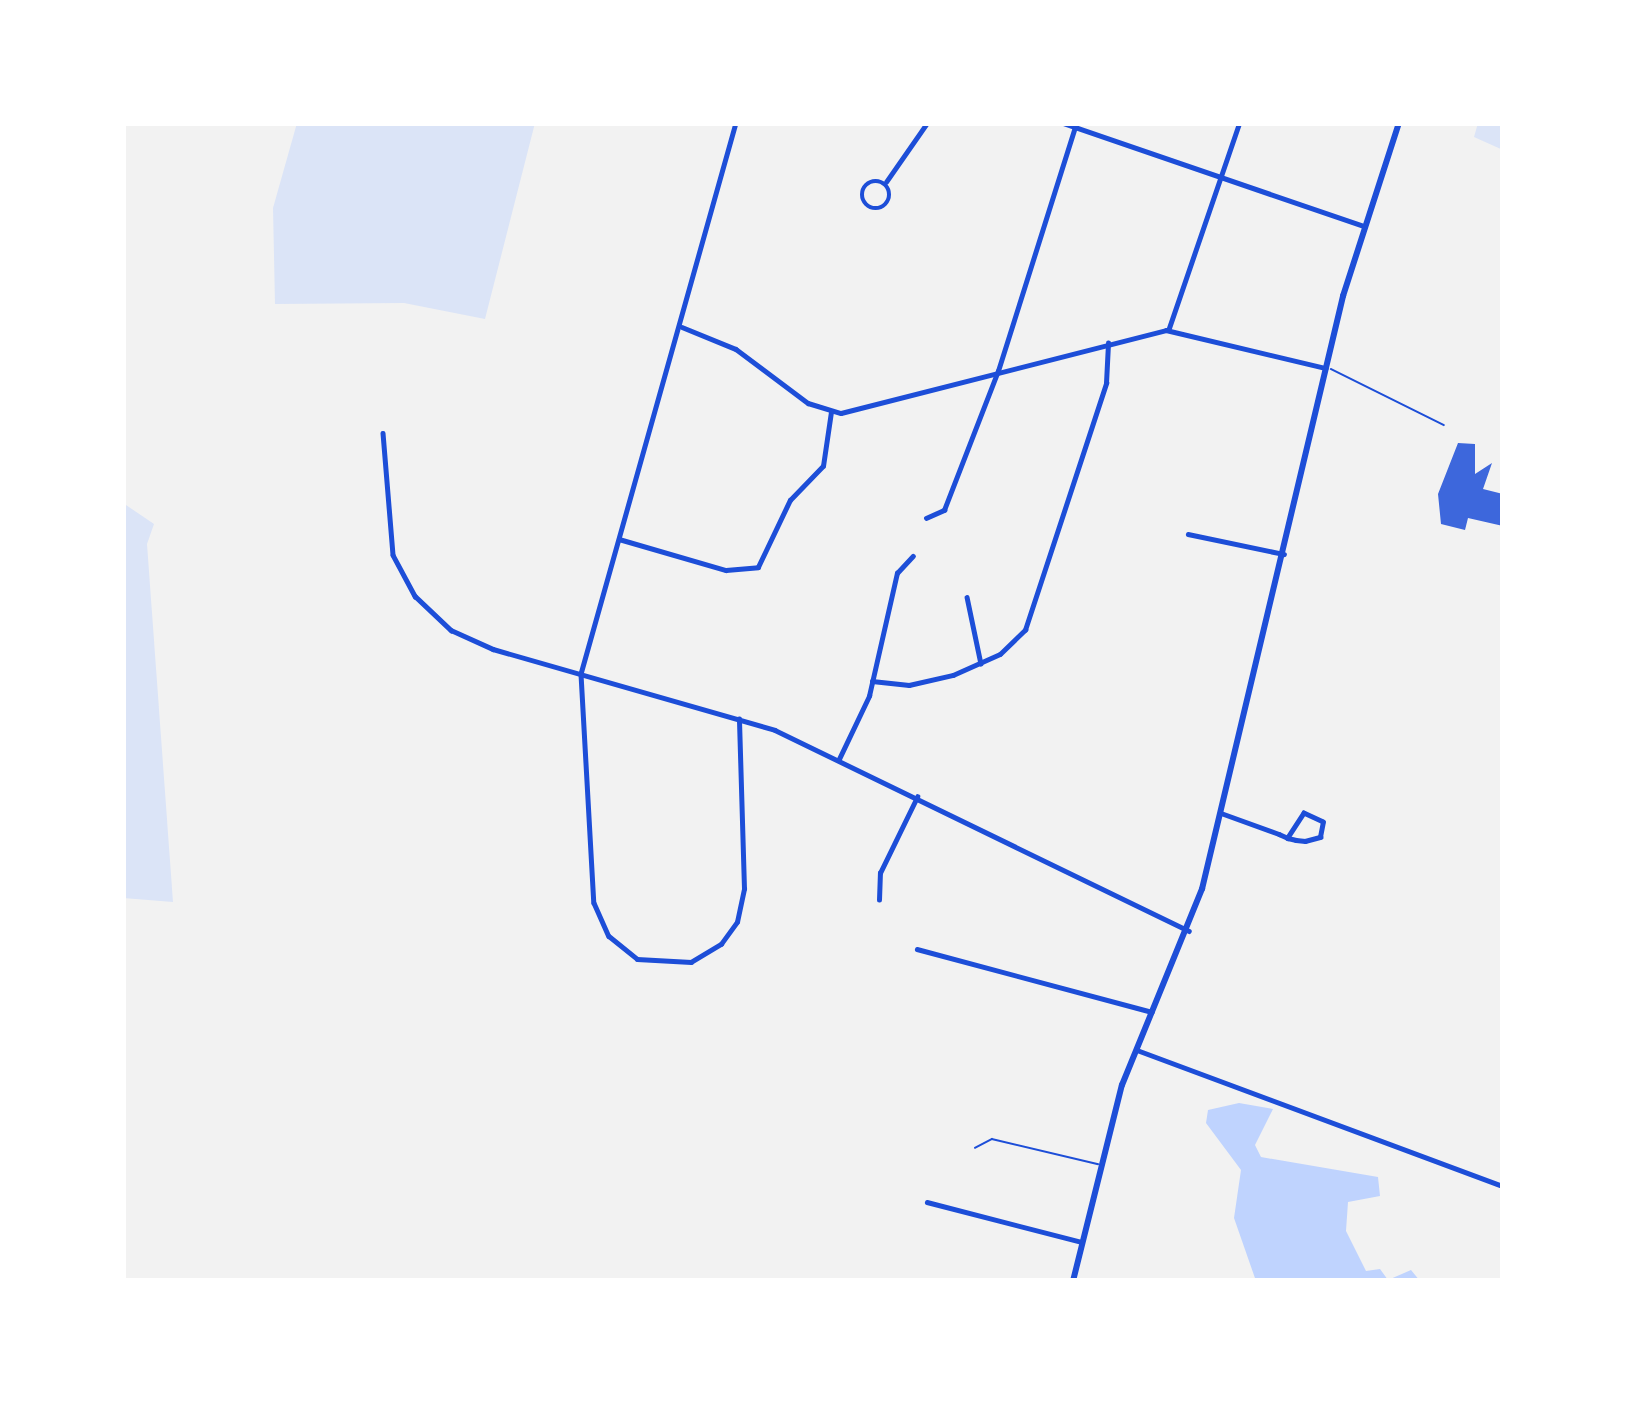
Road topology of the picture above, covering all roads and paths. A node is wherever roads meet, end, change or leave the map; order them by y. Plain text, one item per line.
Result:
1 (736, 123) edge
2 (927, 123) edge
3 (1063, 123) edge
4 (1239, 123) edge
5 (1399, 123) edge
6 (1076, 125) edge
7 (1220, 178) junction
8 (885, 184) junction
9 (1364, 226) junction
10 (680, 326) junction
11 (1168, 330) junction
12 (1108, 343) junction
13 (1326, 368) junction
14 (998, 371) junction
15 (831, 412) junction
16 (1444, 425) dead end
17 (382, 433) dead end
18 (926, 518) dead end
19 (1188, 534) dead end
20 (619, 539) junction
21 (1284, 554) junction
22 (913, 556) dead end
23 (967, 597) dead end
24 (981, 664) junction
25 (581, 674) junction
26 (872, 681) junction
27 (740, 718) junction
28 (839, 759) junction
29 (917, 797) junction
30 (1221, 813) junction
31 (1288, 838) junction
32 (879, 901) dead end
33 (1189, 931) junction
34 (917, 949) dead end
35 (1152, 1012) junction
36 (1135, 1049) junction
37 (975, 1148) dead end
38 (1102, 1165) junction
39 (1503, 1186) edge
40 (926, 1202) dead end
41 (1082, 1242) junction
42 (1073, 1281) edge

1 - 10 street
2 - 8 street
3 - 6 street
4 - 7 street
5 - 9 main road
6 - 7 street
6 - 14 street
7 - 9 street
7 - 11 street
8 - 8 street
9 - 13 main road
10 - 15 street
10 - 20 street
11 - 12 street
11 - 13 street
12 - 14 street
12 - 24 street
13 - 16 lane
13 - 21 main road
14 - 15 street
14 - 18 street
15 - 20 street
17 - 25 street
19 - 21 street
20 - 25 street
21 - 30 main road
22 - 26 street
23 - 24 street
24 - 26 street
25 - 27 street
25 - 27 street
26 - 28 street
27 - 28 street
28 - 29 street
29 - 32 street
29 - 33 street
30 - 31 street
30 - 33 main road
31 - 31 street
33 - 35 main road
34 - 35 street
35 - 36 main road
36 - 38 main road
36 - 39 street
37 - 38 lane
38 - 41 main road
40 - 41 street
41 - 42 main road

